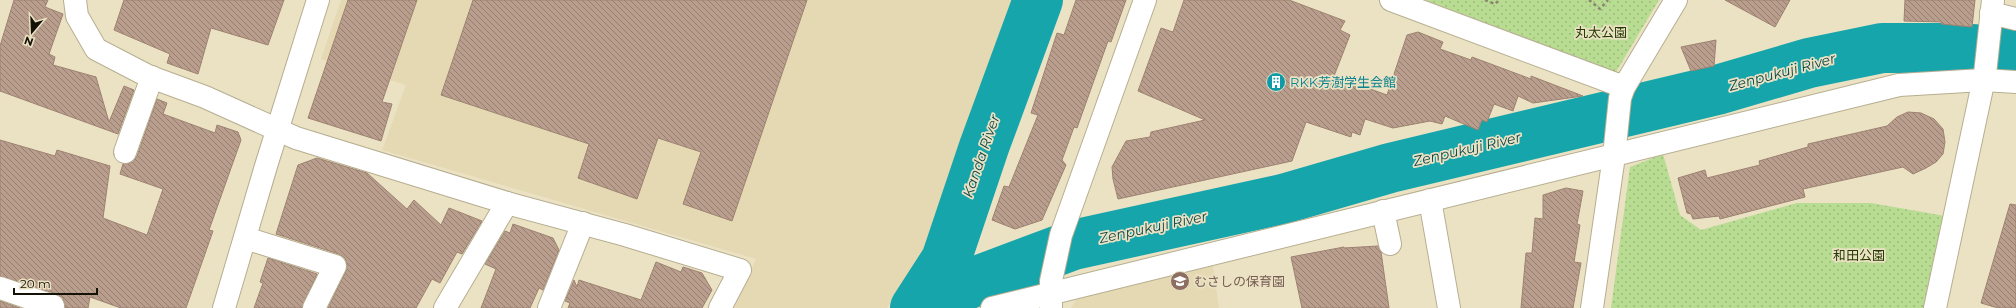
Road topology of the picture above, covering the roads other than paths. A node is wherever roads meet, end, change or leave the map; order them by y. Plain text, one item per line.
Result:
1 (75, 0) edge
2 (318, 0) edge
3 (1145, 0) edge
4 (1392, 0) edge
5 (1676, 0) edge
6 (1991, 15) edge
7 (2016, 19) edge
8 (152, 77) junction
9 (1984, 77) junction
10 (2016, 82) edge
11 (1622, 93) junction
12 (277, 130) junction
13 (1614, 150) junction
14 (125, 152) dead end
15 (1430, 200) junction
16 (507, 203) junction
17 (1383, 211) junction
18 (583, 223) junction
19 (245, 238) junction
20 (1390, 244) dead end
21 (0, 288) edge
22 (1051, 294) edge
23 (53, 306) dead end
24 (224, 308) edge
25 (314, 308) edge
26 (445, 308) edge
27 (549, 308) edge
28 (720, 308) edge
29 (992, 308) edge
30 (1449, 308) edge
31 (1592, 308) edge
32 (1935, 308) edge

1 - 8 street
2 - 12 street
3 - 22 street
4 - 11 street
5 - 11 street
6 - 7 street
6 - 9 street
8 - 12 street
8 - 14 street
9 - 10 street
9 - 13 street
9 - 32 street
11 - 13 street
12 - 16 street
12 - 19 street
13 - 15 street
13 - 31 street
15 - 17 street
15 - 30 street
16 - 18 street
16 - 26 street
17 - 20 street
17 - 22 street
18 - 27 street
18 - 28 street
19 - 24 street
19 - 25 street
21 - 23 street
22 - 29 street

